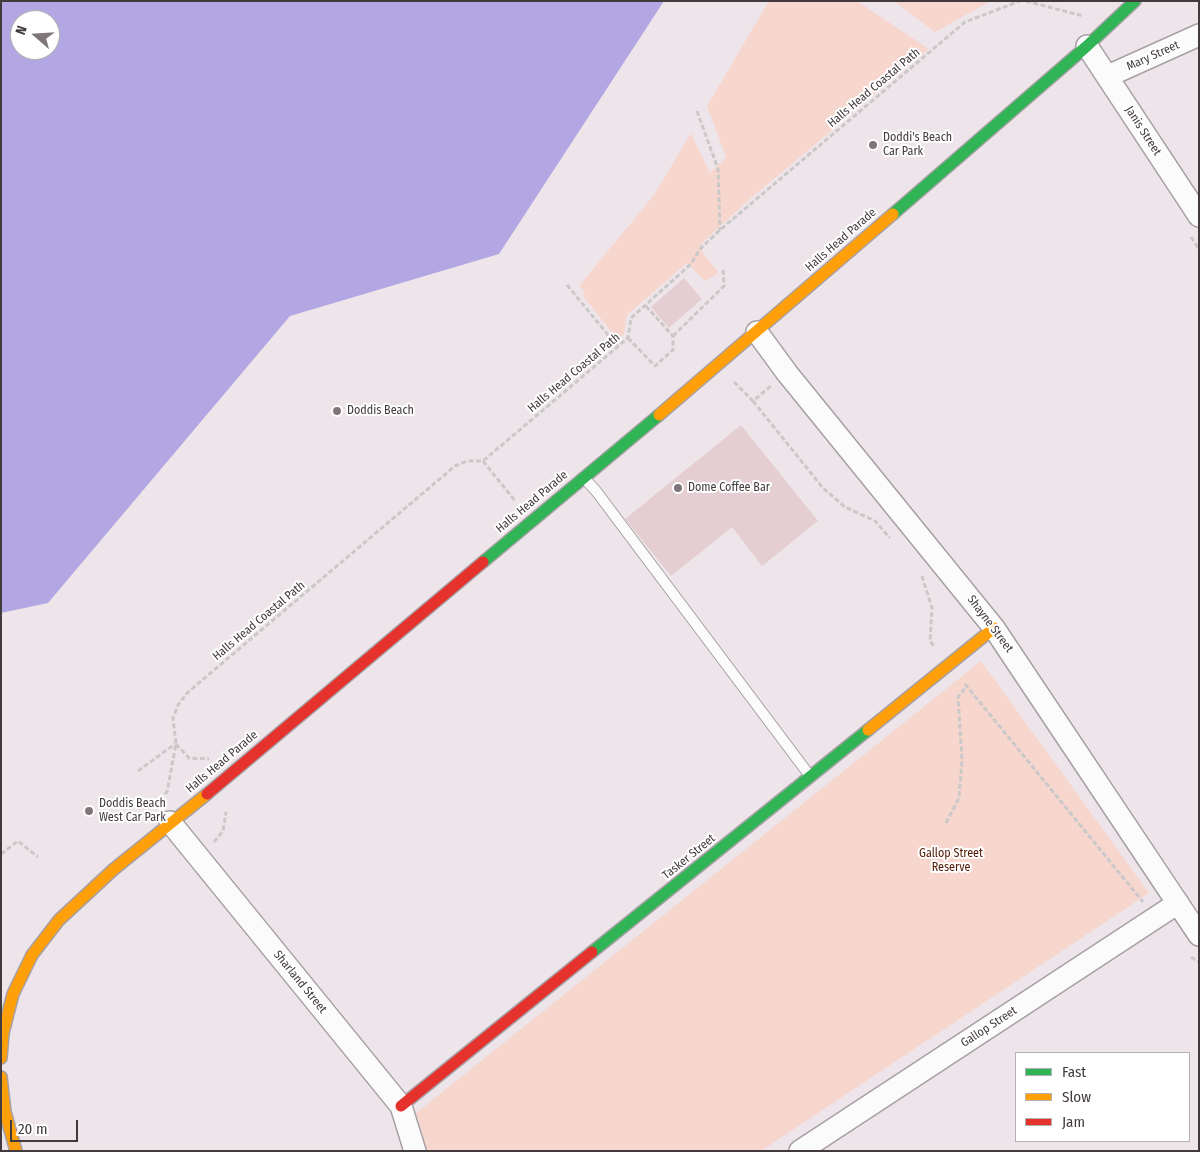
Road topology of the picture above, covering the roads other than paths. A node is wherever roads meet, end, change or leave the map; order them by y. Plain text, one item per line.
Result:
1 (1135, 1) edge
2 (1199, 35) edge
3 (1087, 46) junction
4 (1108, 76) junction
5 (1193, 224) edge
6 (756, 332) junction
7 (583, 477) junction
8 (994, 628) junction
9 (811, 777) junction
10 (170, 822) junction
11 (1178, 903) junction
12 (1199, 935) edge
13 (1, 1058) edge
14 (1, 1077) edge
15 (401, 1106) junction
16 (16, 1151) edge
17 (415, 1151) edge
18 (800, 1151) edge

1 - 3 street, Halls Head Parade
2 - 4 street, Mary Street
3 - 4 street, Janis Street
3 - 6 street, Halls Head Parade
4 - 5 street, Janis Street
6 - 7 street, Halls Head Parade
6 - 8 street, Shayne Street
7 - 9 lane
7 - 10 street, Halls Head Parade
8 - 9 street, Tasker Street
8 - 11 street, Shayne Street
9 - 15 street, Tasker Street
10 - 13 street, Halls Head Parade
10 - 15 street, Sharland Street
11 - 12 street, Shayne Street
11 - 18 street, Gallop Street
14 - 16 street
15 - 17 street, Sharland Street

